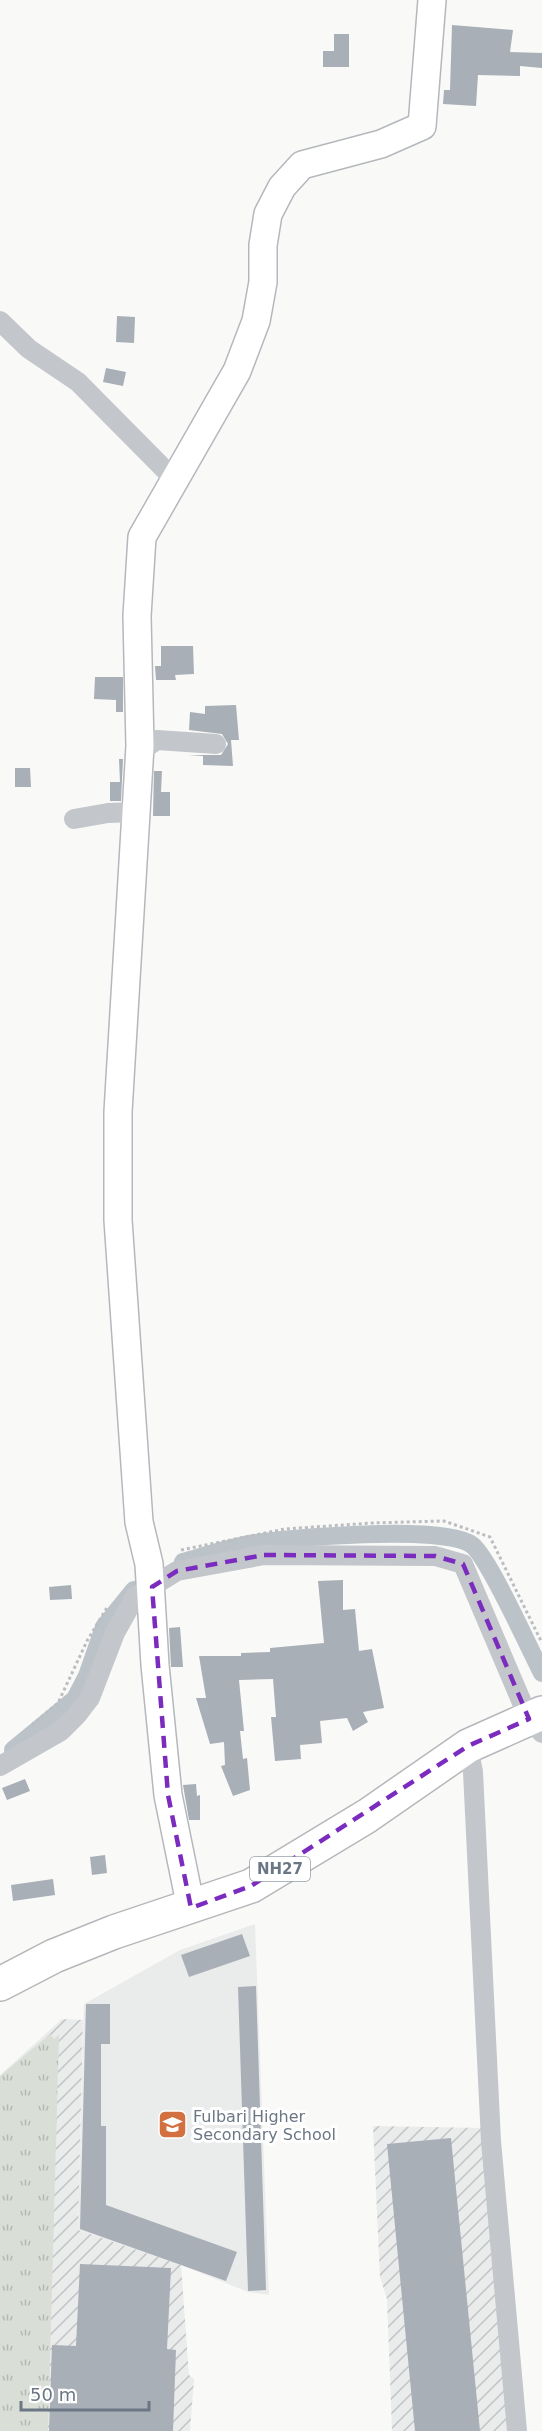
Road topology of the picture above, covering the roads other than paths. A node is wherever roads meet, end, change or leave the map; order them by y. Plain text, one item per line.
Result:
1 (432, 0) edge
2 (0, 321) edge
3 (174, 479) junction
4 (216, 744) dead end
5 (148, 746) junction
6 (135, 812) junction
7 (74, 819) dead end
8 (151, 1579) junction
9 (538, 1720) edge
10 (468, 1746) junction
11 (0, 1766) edge
12 (191, 1908) junction
13 (0, 1984) edge
14 (516, 2431) edge

1 - 3 street
2 - 3 street
3 - 5 street
4 - 5 street
5 - 6 street
6 - 7 street
6 - 8 street
8 - 9 street
8 - 11 street
8 - 12 street
9 - 10 highway, NH27
10 - 12 highway, NH27
10 - 14 street
12 - 13 highway, NH27

